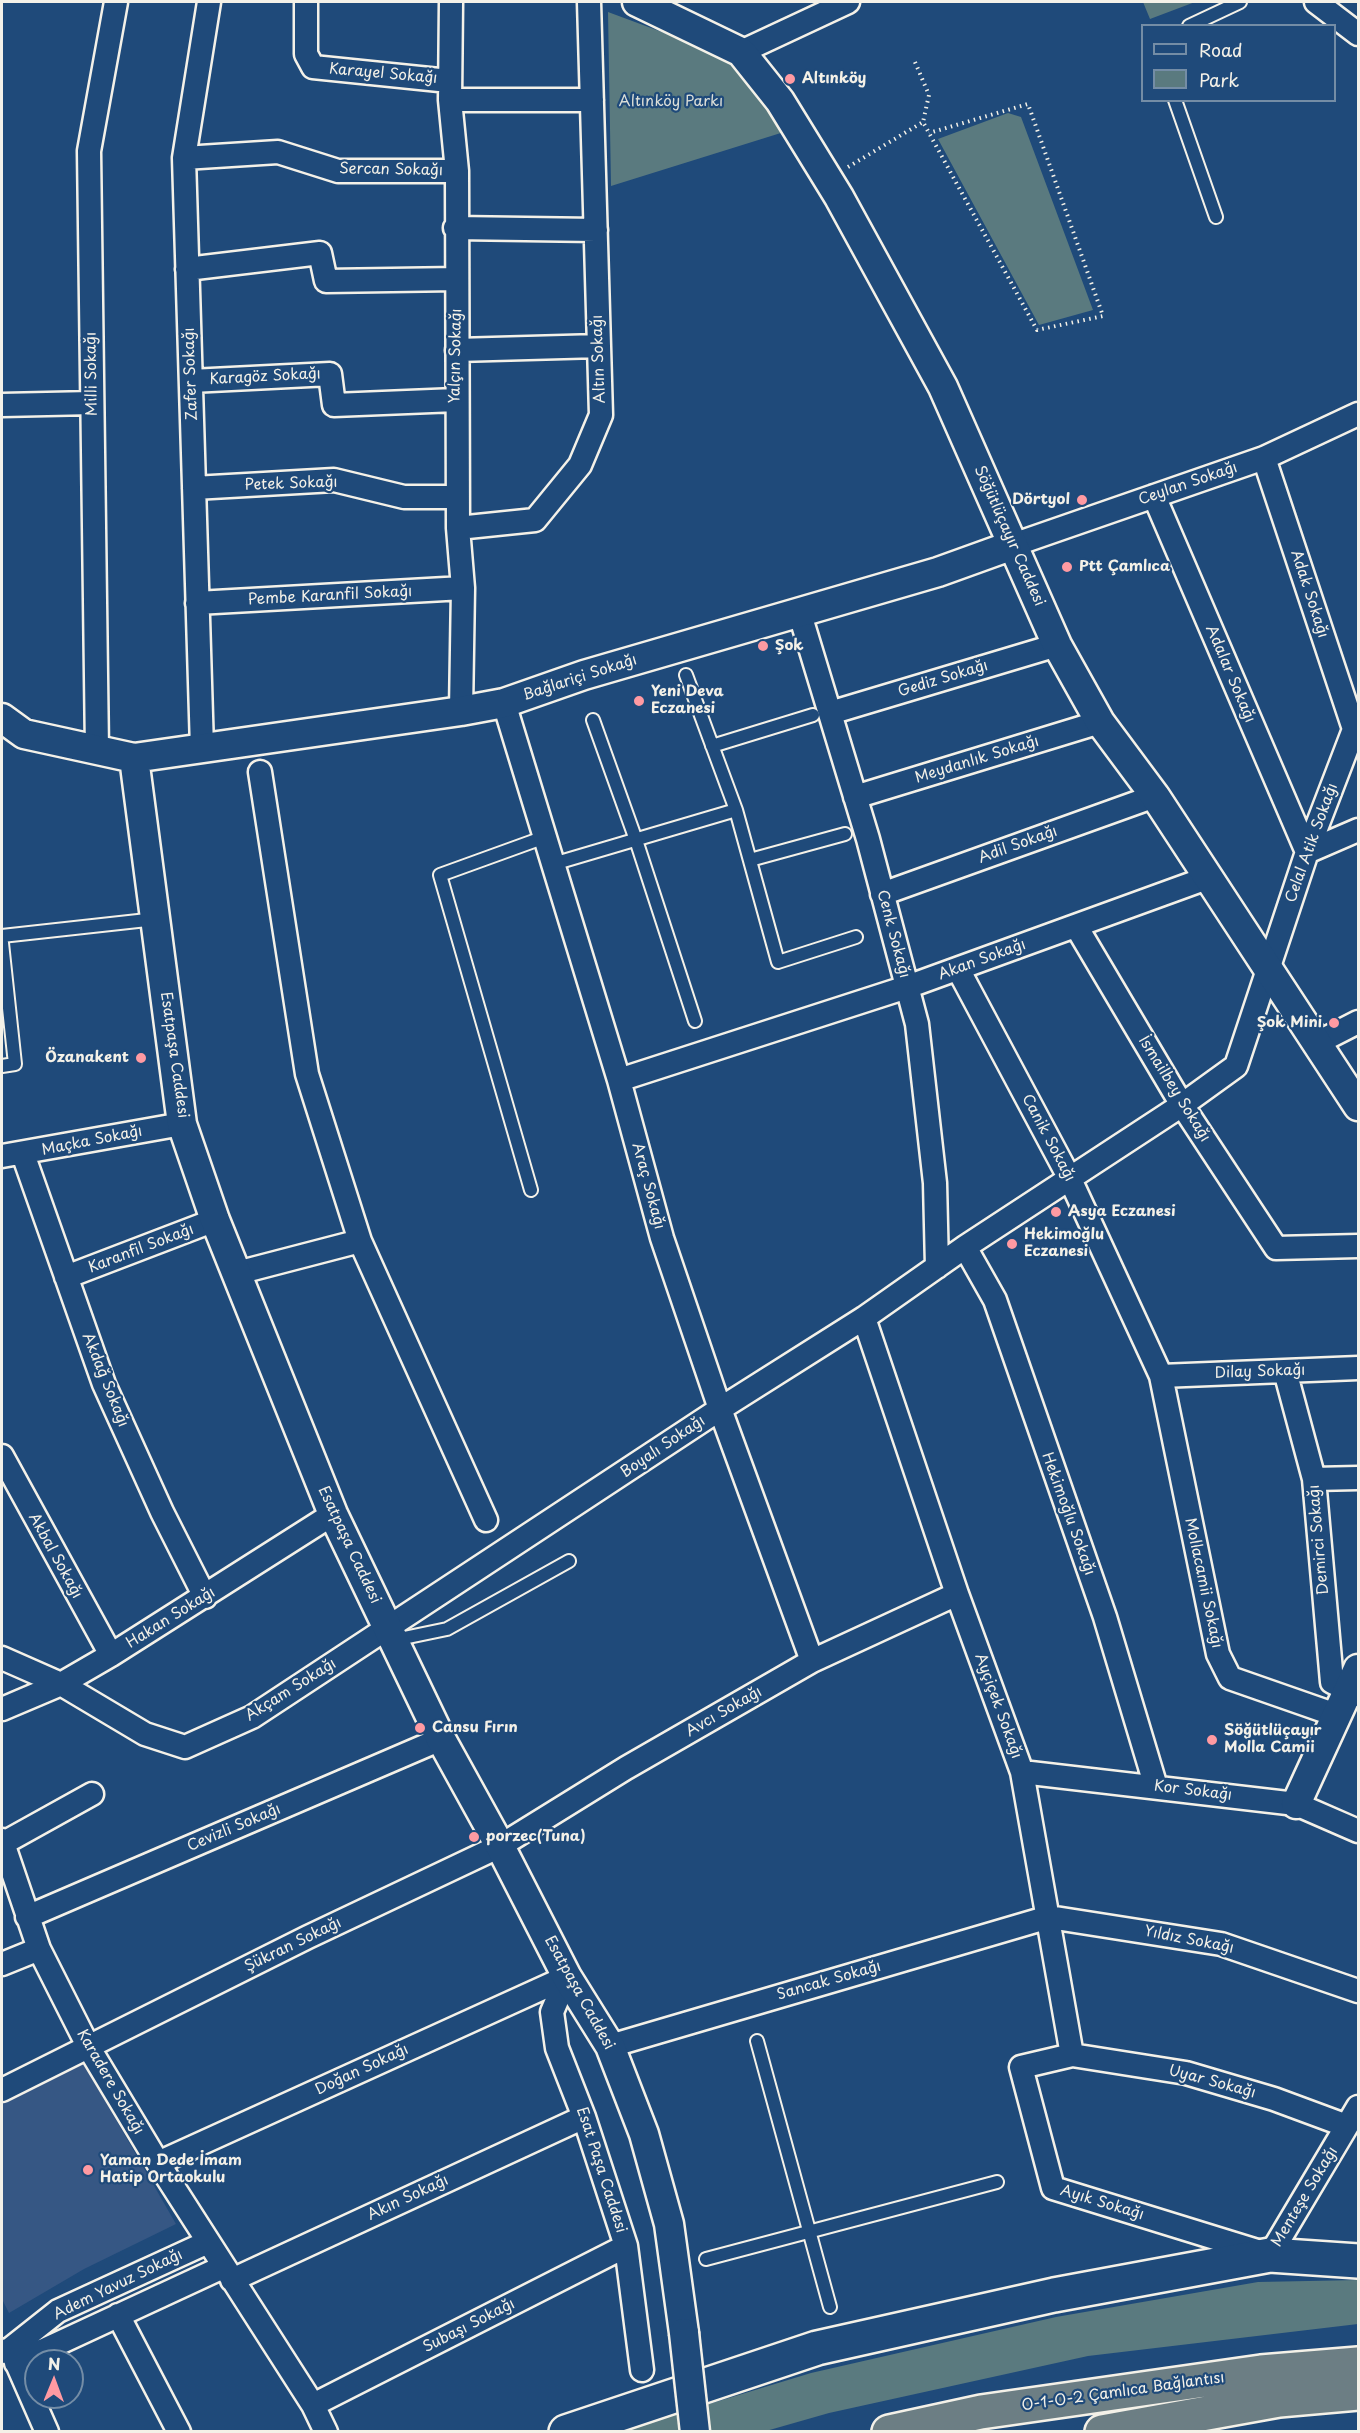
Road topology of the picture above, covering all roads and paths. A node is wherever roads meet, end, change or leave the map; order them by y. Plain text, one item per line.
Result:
1 (116, 2) edge
2 (209, 2) edge
3 (306, 2) edge
4 (451, 2) edge
5 (589, 2) edge
6 (644, 2) edge
7 (848, 2) edge
8 (1240, 2) edge
9 (1316, 2) edge
10 (1193, 24) edge
11 (1359, 34) edge
12 (741, 52) junction
13 (915, 62) dead end
14 (450, 90) junction
15 (592, 100) junction
16 (1176, 102) edge
17 (923, 122) junction
18 (929, 134) junction
19 (184, 158) junction
20 (456, 171) junction
21 (828, 179) junction
22 (1216, 217) dead end
23 (455, 228) junction
24 (596, 230) junction
25 (188, 269) junction
26 (457, 279) junction
27 (599, 346) junction
28 (457, 350) junction
29 (191, 381) junction
30 (456, 400) junction
31 (92, 403) junction
32 (2, 405) edge
33 (1359, 414) edge
34 (1264, 458) junction
35 (194, 488) junction
36 (1154, 496) junction
37 (457, 497) junction
38 (458, 528) junction
39 (1013, 545) junction
40 (463, 588) junction
41 (197, 603) junction
42 (799, 611) junction
43 (1057, 645) junction
44 (686, 675) dead end
45 (504, 704) junction
46 (461, 711) junction
47 (821, 714) junction
48 (2, 718) edge
49 (593, 720) dead end
50 (1100, 722) junction
51 (1356, 724) edge
52 (712, 746) junction
53 (202, 748) junction
54 (97, 750) junction
55 (134, 758) junction
56 (260, 772) dead end
57 (1155, 796) junction
58 (855, 798) junction
59 (736, 810) junction
60 (1359, 830) edge
61 (845, 834) dead end
62 (545, 837) junction
63 (636, 840) junction
64 (1307, 852) junction
65 (750, 860) junction
66 (553, 864) junction
67 (1207, 878) junction
68 (882, 894) junction
69 (156, 919) junction
70 (1076, 926) junction
71 (2, 936) edge
72 (856, 937) dead end
73 (2, 943) edge
74 (1267, 968) junction
75 (958, 969) junction
76 (907, 987) junction
77 (695, 1021) dead end
78 (1359, 1023) edge
79 (1317, 1043) junction
80 (2, 1066) edge
81 (619, 1080) junction
82 (1182, 1105) junction
83 (1359, 1106) edge
84 (182, 1124) junction
85 (12, 1155) edge
86 (1070, 1179) junction
87 (531, 1190) dead end
88 (215, 1220) junction
89 (360, 1241) junction
90 (1359, 1246) edge
91 (965, 1247) junction
92 (937, 1267) junction
93 (237, 1273) junction
94 (66, 1277) junction
95 (864, 1318) junction
96 (1359, 1368) edge
97 (1285, 1371) junction
98 (1161, 1376) junction
99 (720, 1409) junction
100 (2, 1456) edge
101 (1359, 1478) edge
102 (1314, 1479) junction
103 (333, 1514) junction
104 (486, 1520) dead end
105 (569, 1562) dead end
106 (957, 1594) junction
107 (205, 1597) junction
108 (392, 1634) junction
109 (111, 1655) junction
110 (2, 1658) edge
111 (812, 1661) junction
112 (61, 1684) junction
113 (1350, 1693) edge
114 (2, 1709) edge
115 (441, 1738) junction
116 (1022, 1772) junction
117 (1156, 1786) junction
118 (92, 1794) dead end
119 (1296, 1804) junction
120 (1359, 1831) edge
121 (2, 1842) edge
122 (500, 1846) junction
123 (27, 1917) junction
124 (1049, 1917) junction
125 (39, 1949) junction
126 (2, 1964) edge
127 (567, 1977) junction
128 (1359, 1991) edge
129 (757, 2041) dead end
130 (610, 2046) junction
131 (88, 2048) junction
132 (1072, 2055) junction
133 (2, 2091) edge
134 (584, 2116) junction
135 (1353, 2117) edge
136 (158, 2163) junction
137 (997, 2182) dead end
138 (808, 2231) junction
139 (208, 2242) junction
140 (626, 2246) junction
141 (1270, 2255) junction
142 (706, 2259) dead end
143 (1359, 2261) edge
144 (227, 2273) junction
145 (830, 2307) dead end
146 (118, 2315) junction
147 (9, 2355) edge
148 (1359, 2364) edge
149 (642, 2370) dead end
150 (1359, 2393) edge
151 (316, 2423) edge
152 (573, 2429) edge
153 (47, 2432) edge
154 (179, 2432) edge
155 (695, 2432) edge
156 (889, 2432) edge
157 (1102, 2432) edge

1 - 31 street, Milli Sokağı
2 - 19 street, Zafer Sokağı
3 - 14 street, Karayel Sokağı
4 - 14 street, Yalçın Sokağı
5 - 15 street, Altın Sokağı
6 - 12 street, Söğütlüçayır Caddesi
7 - 12 street
8 - 10 lane
9 - 11 street
12 - 21 street, Söğütlüçayır Caddesi
13 - 17 path
14 - 15 street
14 - 20 street, Yalçın Sokağı
15 - 24 street, Altın Sokağı
16 - 22 lane
17 - 18 path
17 - 21 path
18 - 18 path
19 - 20 street, Sercan Sokağı
19 - 25 street, Zafer Sokağı
20 - 23 street, Yalçın Sokağı
21 - 39 street, Söğütlüçayır Caddesi
23 - 24 street
23 - 26 street, Yalçın Sokağı
24 - 27 street, Altın Sokağı
25 - 26 street
25 - 29 street, Zafer Sokağı
26 - 28 street, Yalçın Sokağı
27 - 28 street
27 - 38 street, Altın Sokağı
28 - 30 street, Yalçın Sokağı
29 - 30 street, Karagöz Sokağı
29 - 35 street, Zafer Sokağı
30 - 37 street, Yalçın Sokağı
31 - 32 street
31 - 54 street, Milli Sokağı
33 - 34 street, Ceylan Sokağı
34 - 36 street, Ceylan Sokağı
34 - 51 street, Adak Sokağı
35 - 37 street, Petek Sokağı
35 - 41 street, Zafer Sokağı
36 - 39 street, Ceylan Sokağı
36 - 64 street, Adalar Sokağı
37 - 38 street, Yalçın Sokağı
38 - 40 street, Yalçın Sokağı
39 - 42 street, Bağlariçi Sokağı
39 - 43 street, Söğütlüçayır Caddesi
40 - 41 street, Pembe Karanfil Sokağı
40 - 46 street, Yalçın Sokağı
41 - 53 street, Zafer Sokağı
42 - 45 street, Bağlariçi Sokağı
42 - 47 street, Cenk Sokağı
43 - 47 street, Gediz Sokağı
43 - 50 street, Söğütlüçayır Caddesi
44 - 52 lane
45 - 46 street, Bağlariçi Sokağı
45 - 62 street, Araç Sokağı
46 - 53 street, Bağlariçi Sokağı
47 - 52 lane
47 - 58 street, Cenk Sokağı
48 - 54 street
49 - 63 lane
50 - 57 street, Söğütlüçayır Caddesi
50 - 58 street, Meydanlık Sokağı
51 - 64 street, Celal Atik Sokağı
52 - 59 lane
53 - 55 street, Bağlariçi Sokağı
54 - 55 street
55 - 69 street, Esatpaşa Caddesi
56 - 89 street
57 - 67 street, Söğütlüçayır Caddesi
57 - 68 street, Adil Sokağı
58 - 68 street, Cenk Sokağı
59 - 63 lane
59 - 65 lane
60 - 64 street
61 - 65 lane
62 - 66 street, Araç Sokağı
62 - 87 lane
63 - 66 lane
63 - 77 lane
64 - 74 street, Celal Atik Sokağı
65 - 72 lane
66 - 81 street, Araç Sokağı
67 - 70 street, Akan Sokağı
67 - 74 street, Söğütlüçayır Caddesi
68 - 76 street, Cenk Sokağı
69 - 71 lane
69 - 84 street, Esatpaşa Caddesi
70 - 75 street, Akan Sokağı
70 - 82 street, İsmailbey Sokağı
73 - 80 lane
74 - 79 street, Söğütlüçayır Caddesi
74 - 82 street
75 - 76 street, Akan Sokağı
75 - 86 street, Canik Sokağı
76 - 81 street, Akan Sokağı
76 - 92 street, Cenk Sokağı
78 - 79 street
79 - 83 street, Söğütlüçayır Caddesi
81 - 99 street, Araç Sokağı
82 - 86 street
82 - 90 street, İsmailbey Sokağı
84 - 85 street, Maçka Sokağı
84 - 88 street, Esatpaşa Caddesi
85 - 94 street, Akdağ Sokağı
86 - 91 street
86 - 98 street, Canik Sokağı
88 - 93 street, Esatpaşa Caddesi
88 - 94 street, Karanfil Sokağı
89 - 93 street
89 - 104 street
91 - 92 street
91 - 117 street, Hekimoğlu Sokağı
92 - 95 street, Boyalı Sokağı
93 - 103 street, Esatpaşa Caddesi
94 - 107 street, Akdağ Sokağı
95 - 99 street, Boyalı Sokağı
95 - 106 street, Ayçiçek Sokağı
96 - 97 street, Dilay Sokağı
97 - 98 street, Dilay Sokağı
97 - 102 street, Demirci Sokağı
98 - 113 street, Mollacamii Sokağı
99 - 108 street, Boyalı Sokağı
99 - 111 street, Araç Sokağı
100 - 109 street, Akbal Sokağı
101 - 102 street
102 - 113 street, Demirci Sokağı
103 - 107 street, Hakan Sokağı
103 - 108 street, Esatpaşa Caddesi
105 - 108 lane
106 - 111 street, Avcı Sokağı
106 - 116 street, Ayçiçek Sokağı
107 - 109 street, Hakan Sokağı
108 - 112 street, Akçam Sokağı
108 - 115 street, Esatpaşa Caddesi
109 - 112 street, Hakan Sokağı
110 - 112 street, Akçam Sokağı
111 - 122 street, Avcı Sokağı
112 - 114 street, Hakan Sokağı
113 - 119 street
115 - 122 street, Esatpaşa Caddesi
115 - 123 street, Cevizli Sokağı
116 - 117 street, Kor Sokağı
116 - 124 street, Ayçiçek Sokağı
117 - 119 street, Kor Sokağı
118 - 121 street
119 - 120 street, Kor Sokağı
121 - 123 street, Karadere Sokağı
122 - 127 street, Esatpaşa Caddesi
122 - 131 street, Şükran Sokağı
123 - 125 street, Karadere Sokağı
124 - 128 street, Yıldız Sokağı
124 - 130 street, Sancak Sokağı
124 - 132 street, Ayçiçek Sokağı
125 - 126 street
125 - 131 street, Karadere Sokağı
127 - 130 street, Esatpaşa Caddesi
127 - 134 street, Esat Paşa Caddesi
127 - 136 street, Doğan Sokağı
129 - 138 lane
130 - 155 street, Esatpaşa Caddesi, bridge
131 - 133 street, Şükran Sokağı
131 - 136 street, Karadere Sokağı
132 - 135 street, Uyar Sokağı
132 - 141 street, Ayık Sokağı
134 - 140 street, Esat Paşa Caddesi
134 - 144 street, Akın Sokağı
135 - 141 street, Menteşe Sokağı
136 - 139 street, Karadere Sokağı
137 - 138 lane
138 - 142 lane
138 - 145 lane
139 - 144 street, Karadere Sokağı
139 - 147 street, Adem Yavuz Sokağı
140 - 149 street, Esat Paşa Caddesi
140 - 151 street, Subaşı Sokağı
141 - 143 main road
141 - 152 main road
144 - 146 street, Adem Yavuz Sokağı
144 - 151 street, Karadere Sokağı
146 - 147 street, Adem Yavuz Sokağı
146 - 154 street
147 - 153 street
148 - 156 highway, O-1-O-2 Çamlıca Bağlantısı
150 - 157 highway

